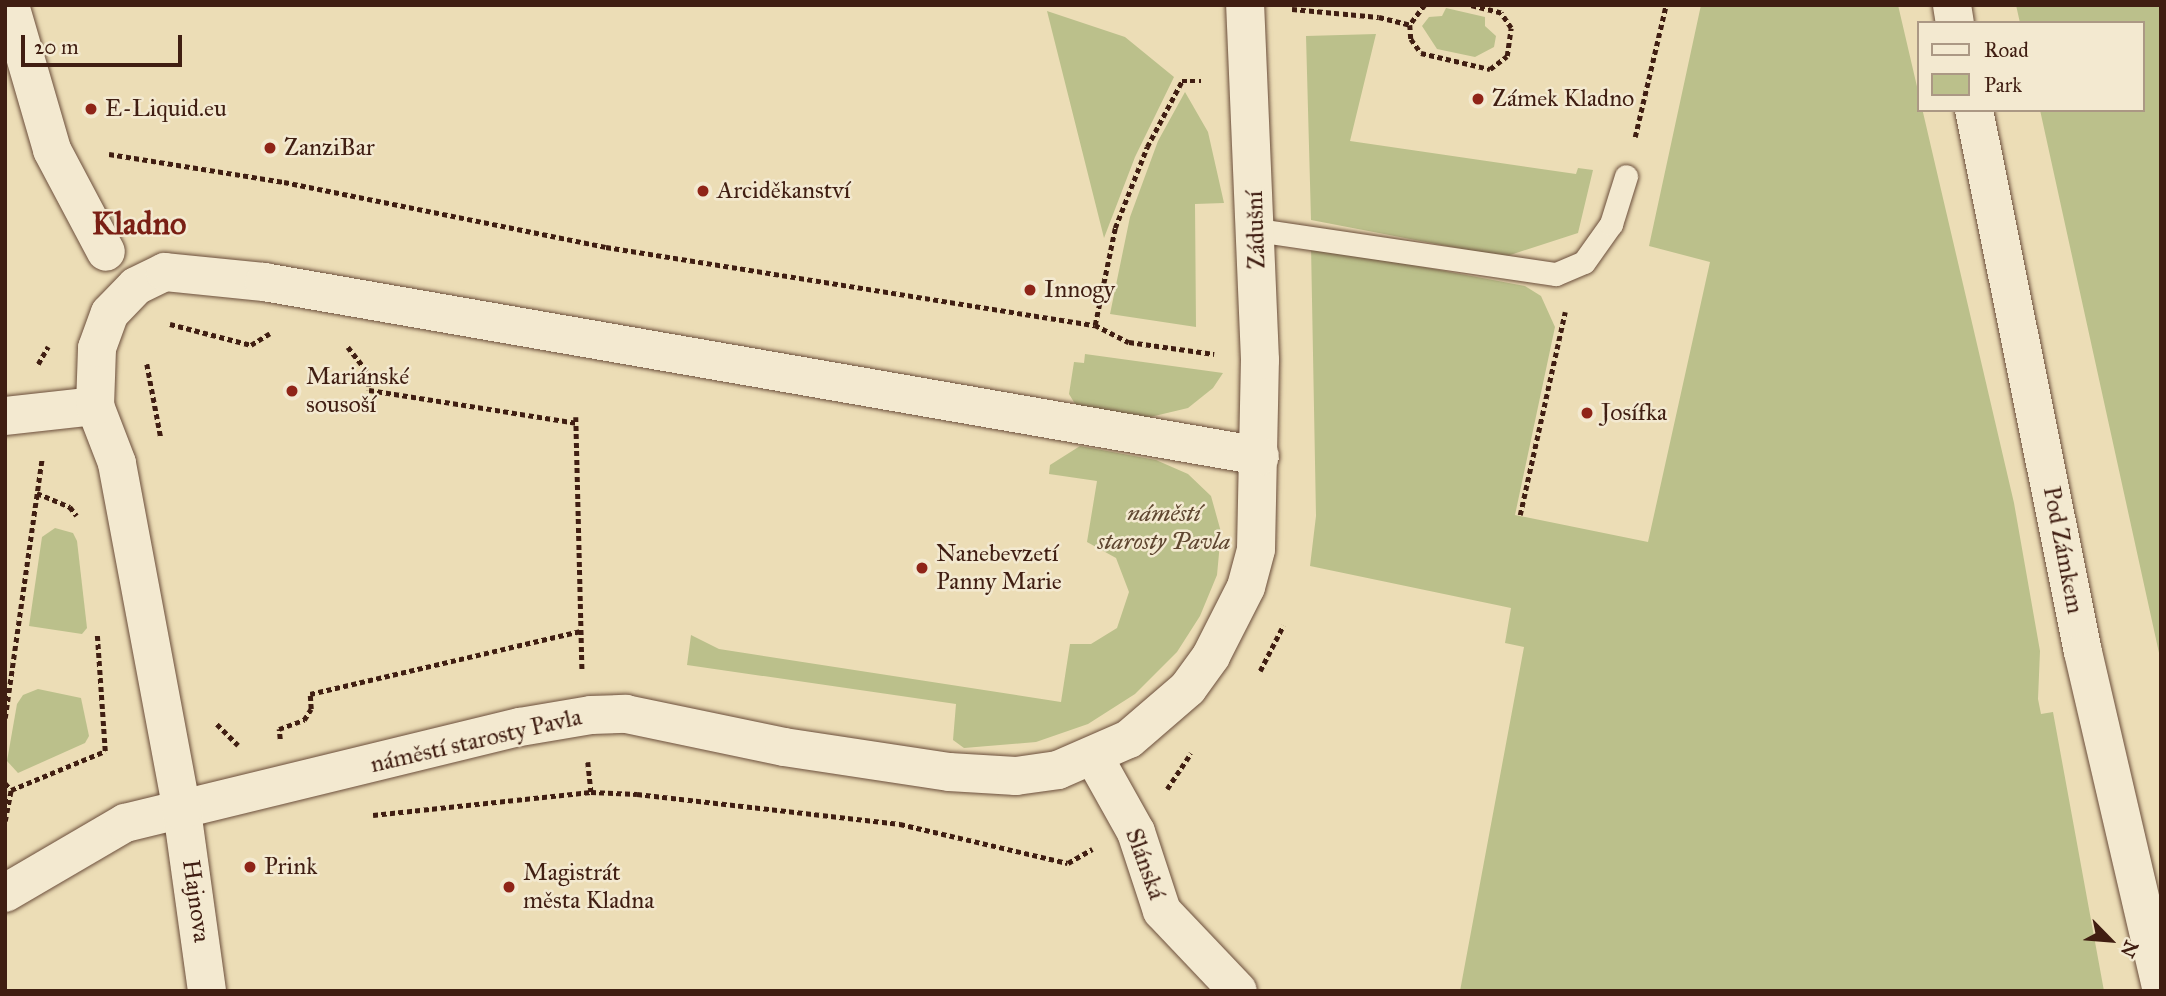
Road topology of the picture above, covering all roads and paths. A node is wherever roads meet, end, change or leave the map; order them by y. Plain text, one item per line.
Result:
1 (1245, 5) edge
2 (1425, 5) edge
3 (1468, 5) edge
4 (1666, 5) edge
5 (1284, 8) dead end
6 (1410, 25) junction
7 (9, 26) edge
8 (1250, 79) junction
9 (1974, 112) edge
10 (52, 150) junction
11 (1626, 176) joint
12 (1257, 230) junction
13 (106, 251) dead end
14 (1556, 274) junction
15 (1095, 325) junction
16 (160, 330) dead end
17 (279, 331) dead end
18 (341, 341) dead end
19 (1178, 349) dead end
20 (147, 352) dead end
21 (95, 406) junction
22 (5, 416) edge
23 (162, 442) dead end
24 (43, 452) dead end
25 (1260, 456) junction
26 (37, 493) junction
27 (1520, 515) dead end
28 (85, 527) dead end
29 (96, 623) dead end
30 (580, 631) junction
31 (582, 677) dead end
32 (213, 714) dead end
33 (5, 718) edge
34 (246, 749) dead end
35 (281, 751) dead end
36 (1094, 757) junction
37 (5, 783) edge
38 (11, 790) junction
39 (183, 811) junction
40 (361, 816) dead end
41 (5, 821) edge
42 (1132, 826) junction
43 (5, 893) edge
44 (2146, 936) junction
45 (2161, 987) edge
46 (208, 991) edge
47 (1238, 991) edge
48 (2151, 991) edge

1 - 8 street, Zádušní
2 - 6 path
3 - 6 path
4 - 11 path
5 - 6 path
7 - 10 street
8 - 12 street, Zádušní
8 - 15 path
9 - 44 street, Pod Zámkem
10 - 13 street
10 - 15 path
11 - 14 lane
12 - 14 lane
12 - 25 street, Zádušní
14 - 27 path
15 - 19 path
16 - 17 path
18 - 30 path
20 - 23 path
21 - 22 street
21 - 25 street
21 - 39 street
24 - 26 path
25 - 36 street, náměstí starosty Pavla
26 - 28 path
26 - 33 path
29 - 38 path
30 - 31 path
30 - 35 path
32 - 34 path
36 - 39 street, náměstí starosty Pavla
36 - 42 street, Slánská
37 - 38 path
38 - 41 path
39 - 43 street, náměstí starosty Pavla
39 - 46 street, Hajnova
40 - 42 path
42 - 47 street, Slánská
44 - 45 street, Pod Zámkem
44 - 48 street

